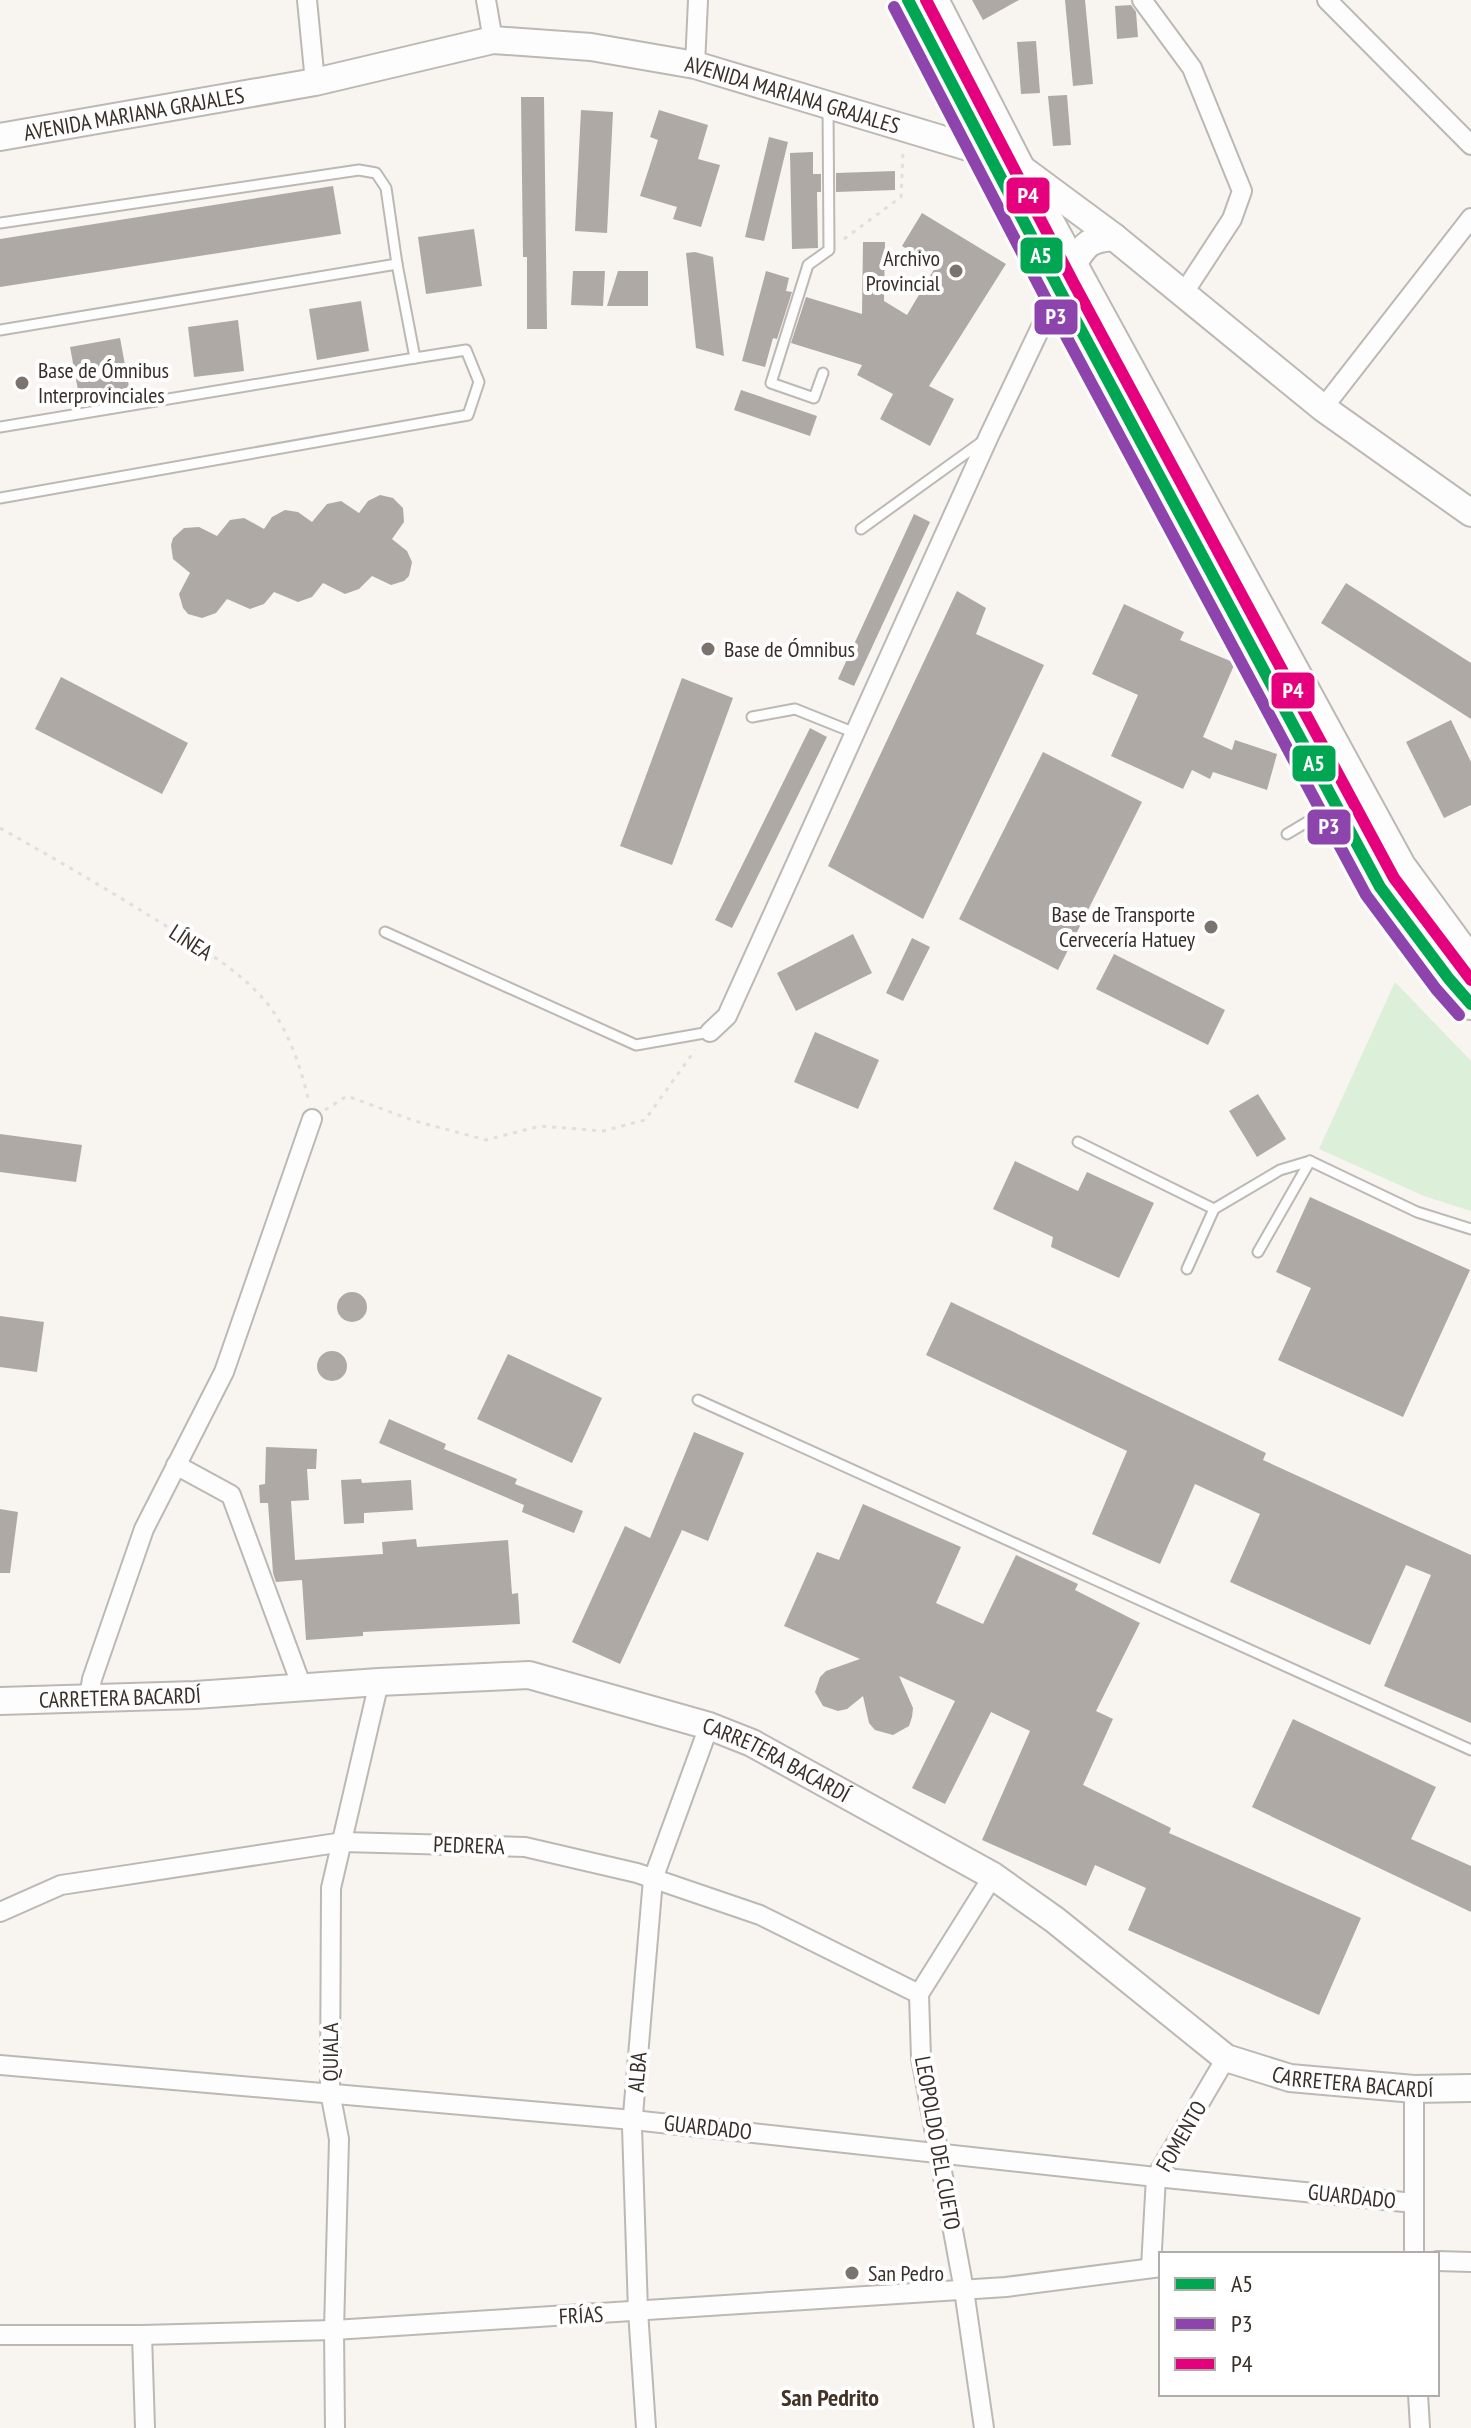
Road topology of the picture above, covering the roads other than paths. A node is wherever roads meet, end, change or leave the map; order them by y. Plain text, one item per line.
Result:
1 (307, 0) edge
2 (486, 0) edge
3 (698, 0) edge
4 (908, 0) edge
5 (933, 0) edge
6 (1142, 0) edge
7 (1327, 0) edge
8 (493, 40) junction
9 (695, 65) junction
10 (315, 82) junction
11 (828, 105) junction
12 (0, 137) edge
13 (1471, 145) edge
14 (988, 153) junction
15 (1018, 166) junction
16 (1471, 218) edge
17 (0, 223) edge
18 (1114, 237) junction
19 (397, 264) junction
20 (1065, 277) junction
21 (1183, 294) junction
22 (0, 330) edge
23 (415, 358) junction
24 (823, 373) dead end
25 (1323, 408) junction
26 (0, 427) edge
27 (989, 436) junction
28 (0, 498) edge
29 (1471, 513) edge
30 (861, 529) dead end
31 (752, 717) dead end
32 (855, 733) junction
33 (1335, 806) junction
34 (1287, 834) dead end
35 (385, 932) dead end
36 (1471, 963) edge
37 (1471, 1004) edge
38 (710, 1032) joint
39 (312, 1119) road end
40 (1078, 1142) dead end
41 (1310, 1161) junction
42 (1214, 1209) junction
43 (1471, 1229) edge
44 (1258, 1252) dead end
45 (1187, 1269) dead end
46 (698, 1400) dead end
47 (176, 1465) junction
48 (379, 1682) junction
49 (302, 1687) junction
50 (89, 1697) junction
51 (0, 1701) edge
52 (709, 1726) junction
53 (1471, 1750) edge
54 (343, 1842) junction
55 (993, 1876) junction
56 (653, 1879) junction
57 (0, 1912) edge
58 (919, 1994) junction
59 (1226, 2058) junction
60 (0, 2065) edge
61 (1471, 2088) edge
62 (1414, 2089) junction
63 (330, 2092) junction
64 (633, 2120) junction
65 (939, 2152) junction
66 (1156, 2177) junction
67 (1414, 2203) junction
68 (1414, 2252) edge
69 (1439, 2261) edge
70 (1471, 2262) edge
71 (1156, 2267) edge
72 (964, 2290) junction
73 (638, 2311) junction
74 (334, 2330) junction
75 (0, 2335) edge
76 (142, 2335) junction
77 (1418, 2396) edge
78 (145, 2428) edge
79 (335, 2428) edge
80 (646, 2428) edge
81 (984, 2428) edge
82 (1420, 2428) edge

1 - 10 street
2 - 8 street
3 - 9 street
4 - 14 main road
5 - 15 main road
6 - 21 street
7 - 13 street
8 - 9 street, AVENIDA MARIANA GRAJALES
8 - 10 street, AVENIDA MARIANA GRAJALES
9 - 11 street, AVENIDA MARIANA GRAJALES
10 - 12 street, AVENIDA MARIANA GRAJALES
11 - 14 street, AVENIDA MARIANA GRAJALES
11 - 24 lane
14 - 15 street, AVENIDA MARIANA GRAJALES
14 - 20 main road
15 - 18 street, AVENIDA MARIANA GRAJALES
15 - 20 main road
16 - 25 street
17 - 19 lane
18 - 20 street
18 - 21 street, AVENIDA MARIANA GRAJALES
19 - 22 lane
19 - 23 lane
20 - 27 street
20 - 33 main road
20 - 36 main road
21 - 25 street, AVENIDA MARIANA GRAJALES
23 - 26 lane
23 - 28 lane
25 - 29 street, AVENIDA MARIANA GRAJALES
27 - 30 lane
27 - 32 street
31 - 32 lane
32 - 38 street
33 - 34 lane
33 - 37 main road
35 - 38 lane
39 - 47 street
40 - 42 lane
41 - 42 lane
41 - 43 lane
41 - 44 lane
42 - 45 lane
46 - 53 lane
47 - 49 street
47 - 50 street
48 - 49 street, CARRETERA BACARDÍ
48 - 52 street, CARRETERA BACARDÍ
48 - 54 street, QUIALA
49 - 50 street, CARRETERA BACARDÍ
50 - 51 street, CARRETERA BACARDÍ
52 - 55 street, CARRETERA BACARDÍ
52 - 56 street, ALBA
54 - 56 street, PEDRERA
54 - 57 street, PEDRERA
54 - 63 street, QUIALA
55 - 58 street
55 - 59 street, CARRETERA BACARDÍ
56 - 58 street, PEDRERA
56 - 64 street, ALBA
58 - 65 street, LEOPOLDO DEL CUETO
59 - 62 street, CARRETERA BACARDÍ
59 - 66 street, FOMENTO
60 - 63 street, GUARDADO
61 - 62 street, CARRETERA BACARDÍ
62 - 67 street
63 - 64 street, GUARDADO
63 - 74 street, QUIALA
64 - 65 street, GUARDADO
64 - 73 street, ALBA
65 - 66 street, GUARDADO
65 - 72 street, LEOPOLDO DEL CUETO
66 - 67 street, GUARDADO
66 - 71 street, FOMENTO
67 - 68 street
69 - 70 street
71 - 72 street, FRÍAS
72 - 73 street, FRÍAS
72 - 81 street, LEOPOLDO DEL CUETO
73 - 74 street, FRÍAS
73 - 80 street, ALBA
74 - 76 street, FRÍAS
74 - 79 street, QUIALA
75 - 76 street, FRÍAS
76 - 78 street
77 - 82 street

